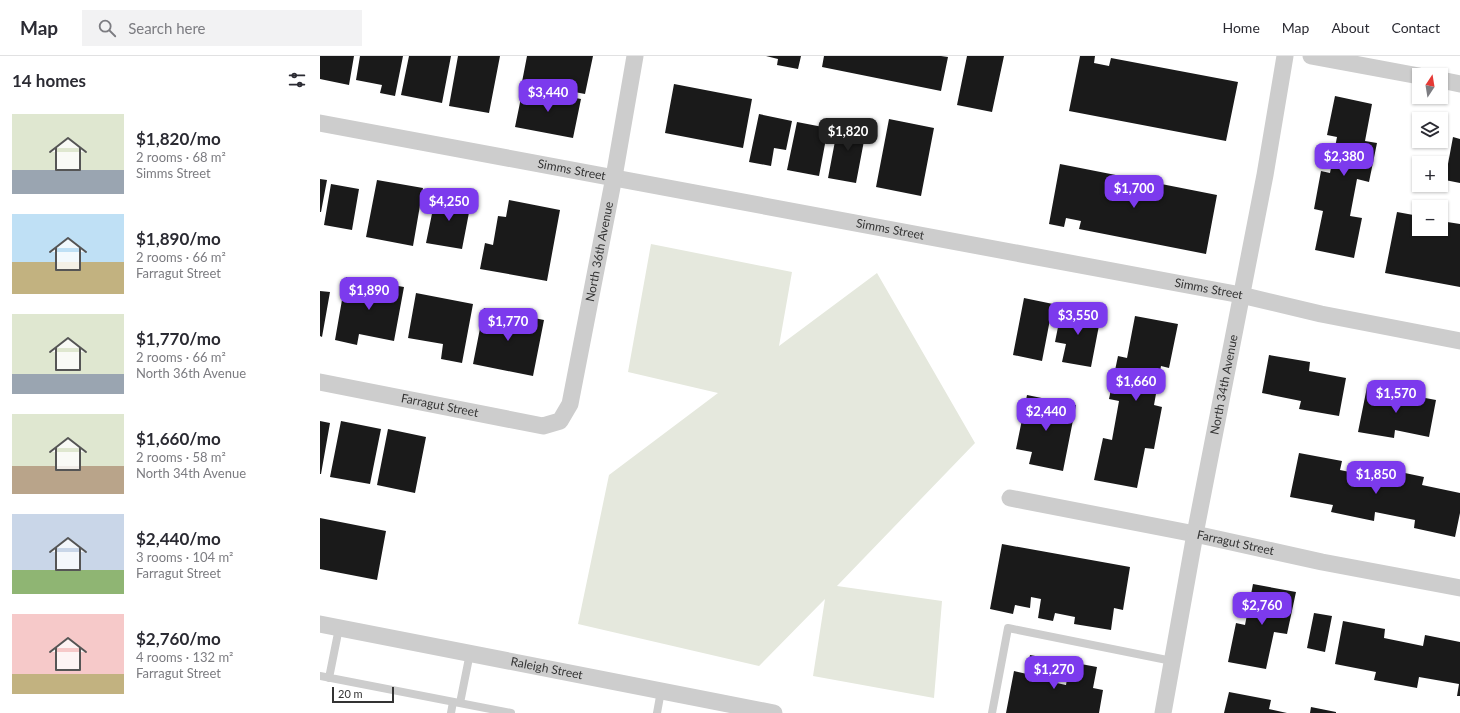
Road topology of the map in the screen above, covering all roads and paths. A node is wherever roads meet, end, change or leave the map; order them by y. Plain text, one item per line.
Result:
1 (635, 56) edge
2 (1285, 56) edge
3 (1311, 56) edge
4 (1412, 75) edge
5 (1448, 81) edge
6 (1460, 84) edge
7 (320, 122) edge
8 (614, 177) junction
9 (1241, 294) junction
10 (1460, 341) edge
11 (320, 382) edge
12 (560, 421) joint
13 (1010, 498) dead end
14 (1195, 534) junction
15 (1460, 588) edge
16 (320, 624) edge
17 (339, 628) junction
18 (470, 653) junction
19 (1172, 661) junction
20 (320, 676) edge
21 (329, 678) junction
22 (661, 691) junction
23 (457, 703) junction
24 (451, 713) edge
25 (511, 713) edge
26 (657, 713) edge
27 (774, 713) edge
28 (992, 713) edge
29 (1163, 713) edge

1 - 8 street, North 36th Avenue
2 - 9 street, North 34th Avenue
3 - 4 street
5 - 6 street
7 - 8 street, Simms Street
8 - 9 street, Simms Street
8 - 12 street, North 36th Avenue
9 - 10 street, Simms Street
9 - 14 street, North 34th Avenue
11 - 12 street, Farragut Street
13 - 14 street, Farragut Street
14 - 15 street, Farragut Street
14 - 19 street, North 34th Avenue
16 - 17 street, Raleigh Street
17 - 18 street, Raleigh Street
17 - 21 lane
18 - 22 street, Raleigh Street
18 - 23 lane
19 - 28 lane
19 - 29 street, North 34th Avenue
20 - 21 lane
21 - 23 lane
22 - 26 lane
22 - 27 street, Raleigh Street
23 - 24 lane
23 - 25 lane

